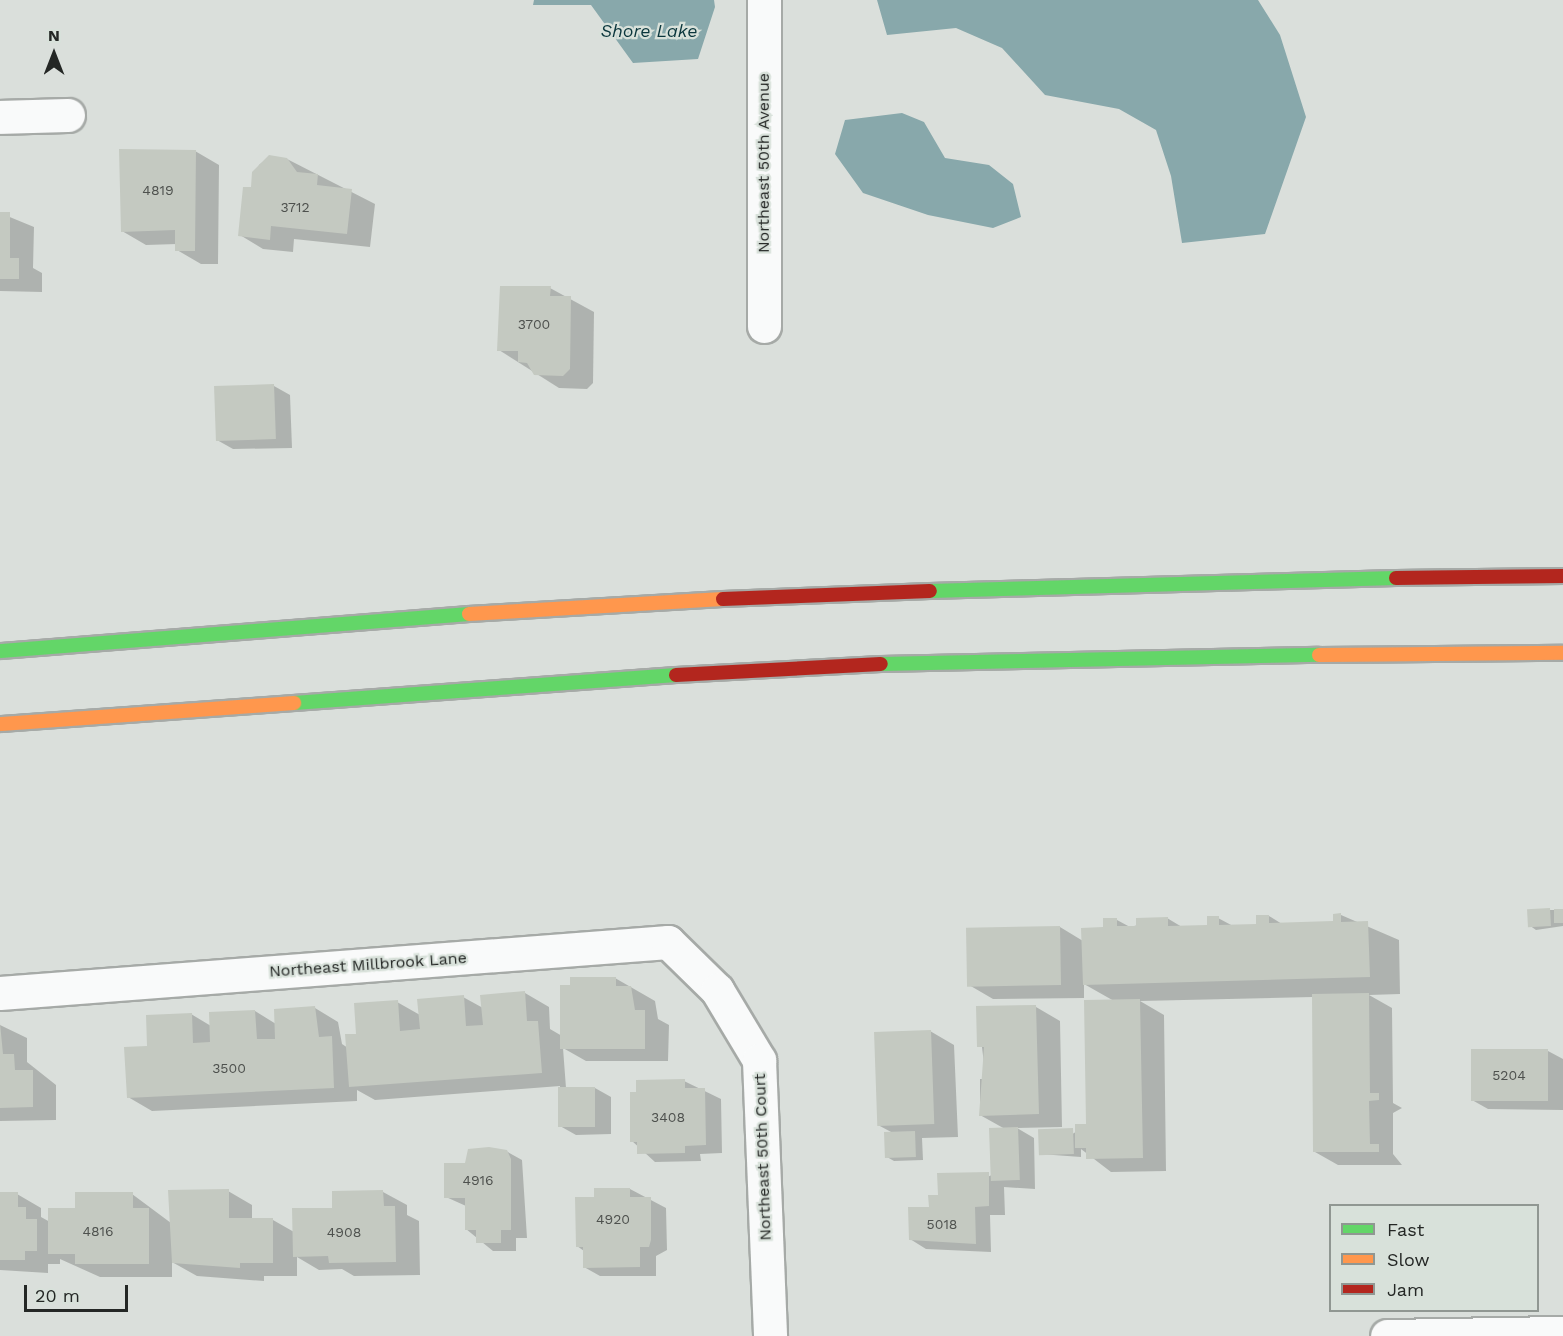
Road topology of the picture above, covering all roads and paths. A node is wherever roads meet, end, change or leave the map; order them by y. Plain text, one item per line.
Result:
1 (764, 0) edge
2 (68, 115) dead end
3 (0, 117) edge
4 (764, 326) dead end
5 (1563, 576) edge
6 (0, 651) edge
7 (1563, 655) edge
8 (0, 724) edge
9 (717, 990) joint
10 (0, 993) edge
11 (1563, 1333) edge
12 (770, 1336) edge
13 (1387, 1336) edge

1 - 4 street, Northeast 50th Avenue
2 - 3 street
5 - 6 highway
7 - 8 highway
9 - 10 street, Northeast Millbrook Lane
9 - 12 street, Northeast 50th Court
11 - 13 street

